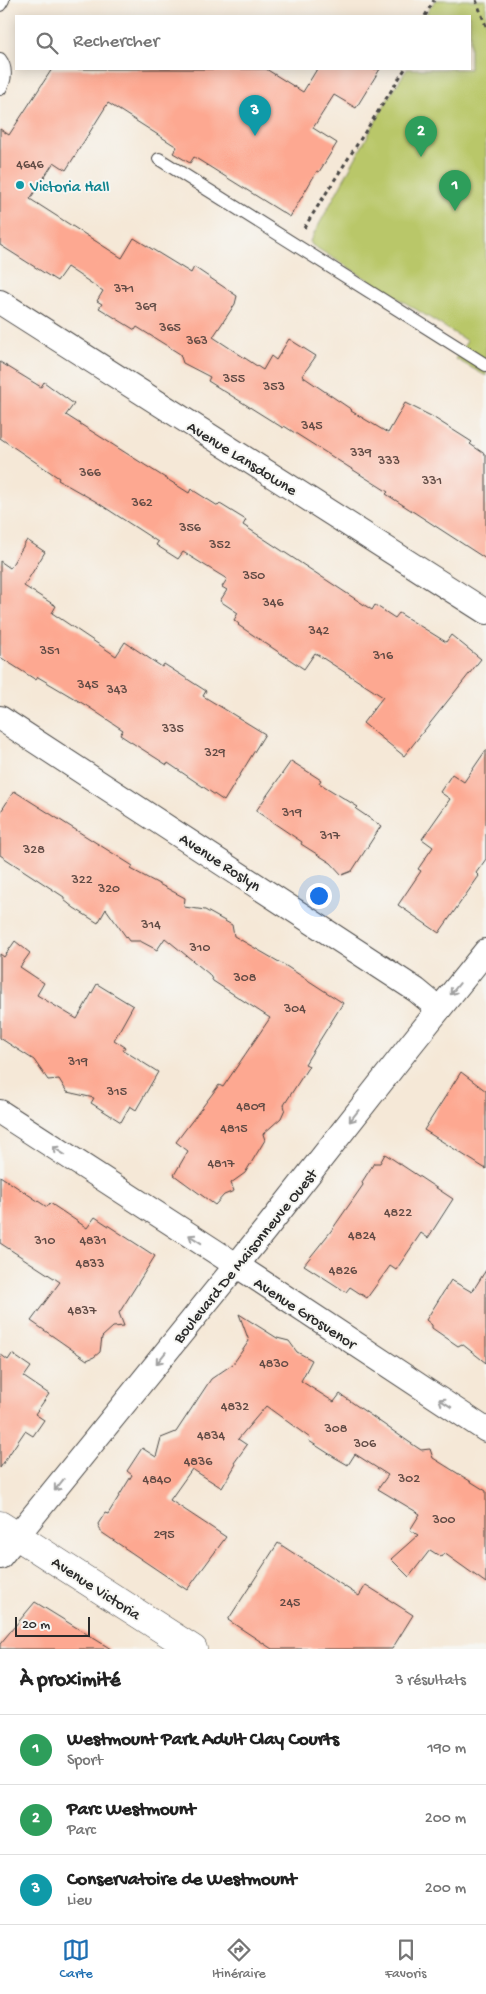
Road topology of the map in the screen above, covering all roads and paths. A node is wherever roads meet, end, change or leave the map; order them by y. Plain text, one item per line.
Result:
1 (3, 0) edge
2 (434, 0) edge
3 (476, 0) edge
4 (0, 5) edge
5 (426, 15) edge
6 (486, 26) edge
7 (0, 59) edge
8 (404, 70) edge
9 (0, 89) edge
10 (159, 160) dead end
11 (295, 244) junction
12 (0, 302) edge
13 (486, 365) edge
14 (486, 612) edge
15 (0, 718) edge
16 (486, 951) edge
17 (439, 1009) junction
18 (0, 1112) edge
19 (236, 1266) junction
20 (486, 1430) edge
21 (9, 1531) edge
22 (0, 1558) edge
23 (193, 1649) edge

1 - 4 lane
2 - 5 path
3 - 6 path
7 - 9 lane
8 - 11 path
10 - 11 lane
11 - 13 lane
12 - 14 street, Avenue Lansdowne
15 - 17 street, Avenue Roslyn
16 -> 17 street, Boulevard De Maisonneuve Ouest
17 -> 19 street, Boulevard De Maisonneuve Ouest
19 -> 18 street, Avenue Grosvenor
20 -> 19 street, Avenue Grosvenor
19 -> 21 street, Boulevard De Maisonneuve Ouest
21 - 22 street, Boulevard De Maisonneuve Ouest
21 - 23 street, Avenue Victoria

